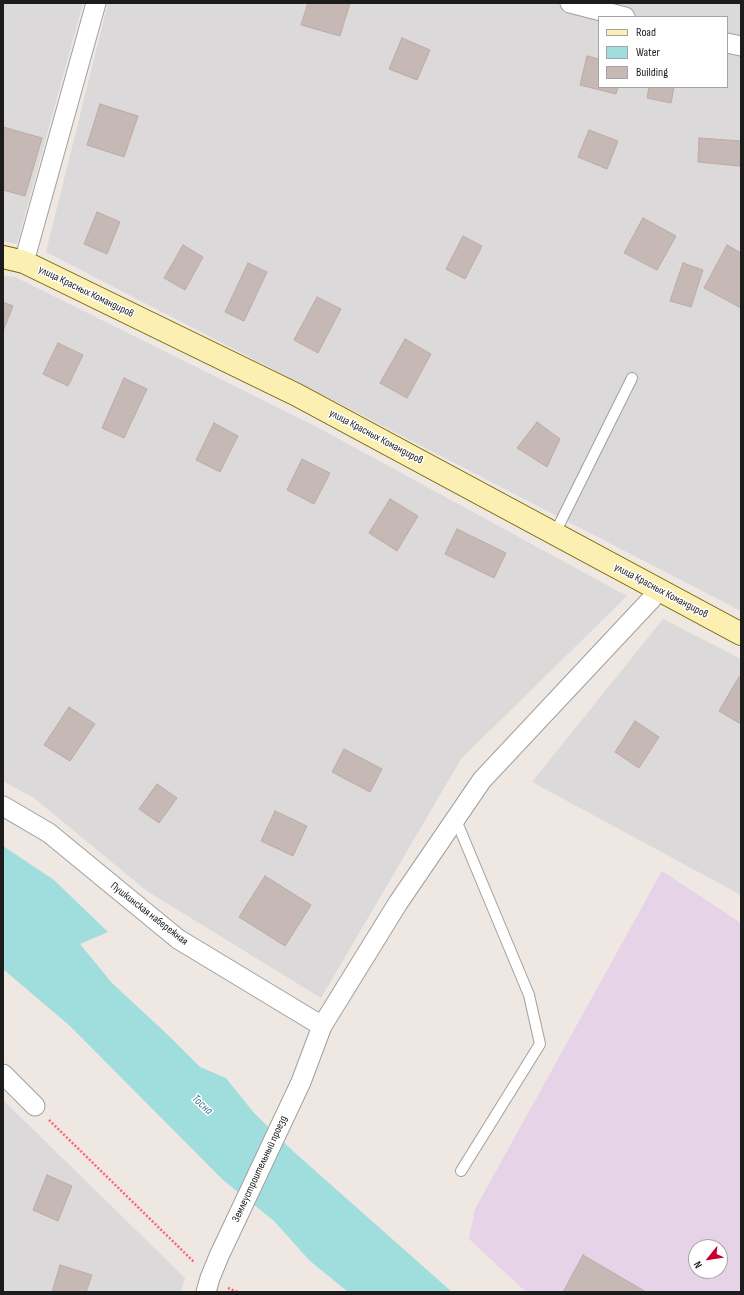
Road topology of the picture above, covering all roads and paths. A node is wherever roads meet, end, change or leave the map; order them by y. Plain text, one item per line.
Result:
1 (96, 3) edge
2 (570, 3) edge
3 (621, 16) edge
4 (728, 43) edge
5 (741, 46) edge
6 (3, 257) edge
7 (24, 262) junction
8 (632, 378) dead end
9 (555, 533) junction
10 (660, 590) junction
11 (741, 634) edge
12 (3, 806) edge
13 (456, 820) junction
14 (322, 1026) junction
15 (3, 1074) edge
16 (35, 1106) joint
17 (461, 1171) dead end
18 (208, 1285) edge
19 (236, 1292) edge

1 - 7 street
2 - 3 street
4 - 5 street
6 - 7 street, улица Красных Командиров
7 - 9 street, улица Красных Командиров
8 - 9 lane
9 - 10 street, улица Красных Командиров
10 - 11 street, улица Красных Командиров
10 - 13 street, Землеустроительный проезд
12 - 14 street, Пушкинская набережная
13 - 14 street, Землеустроительный проезд
13 - 17 lane
14 - 18 street, Землеустроительный проезд
15 - 16 street
16 - 18 path
18 - 19 path

